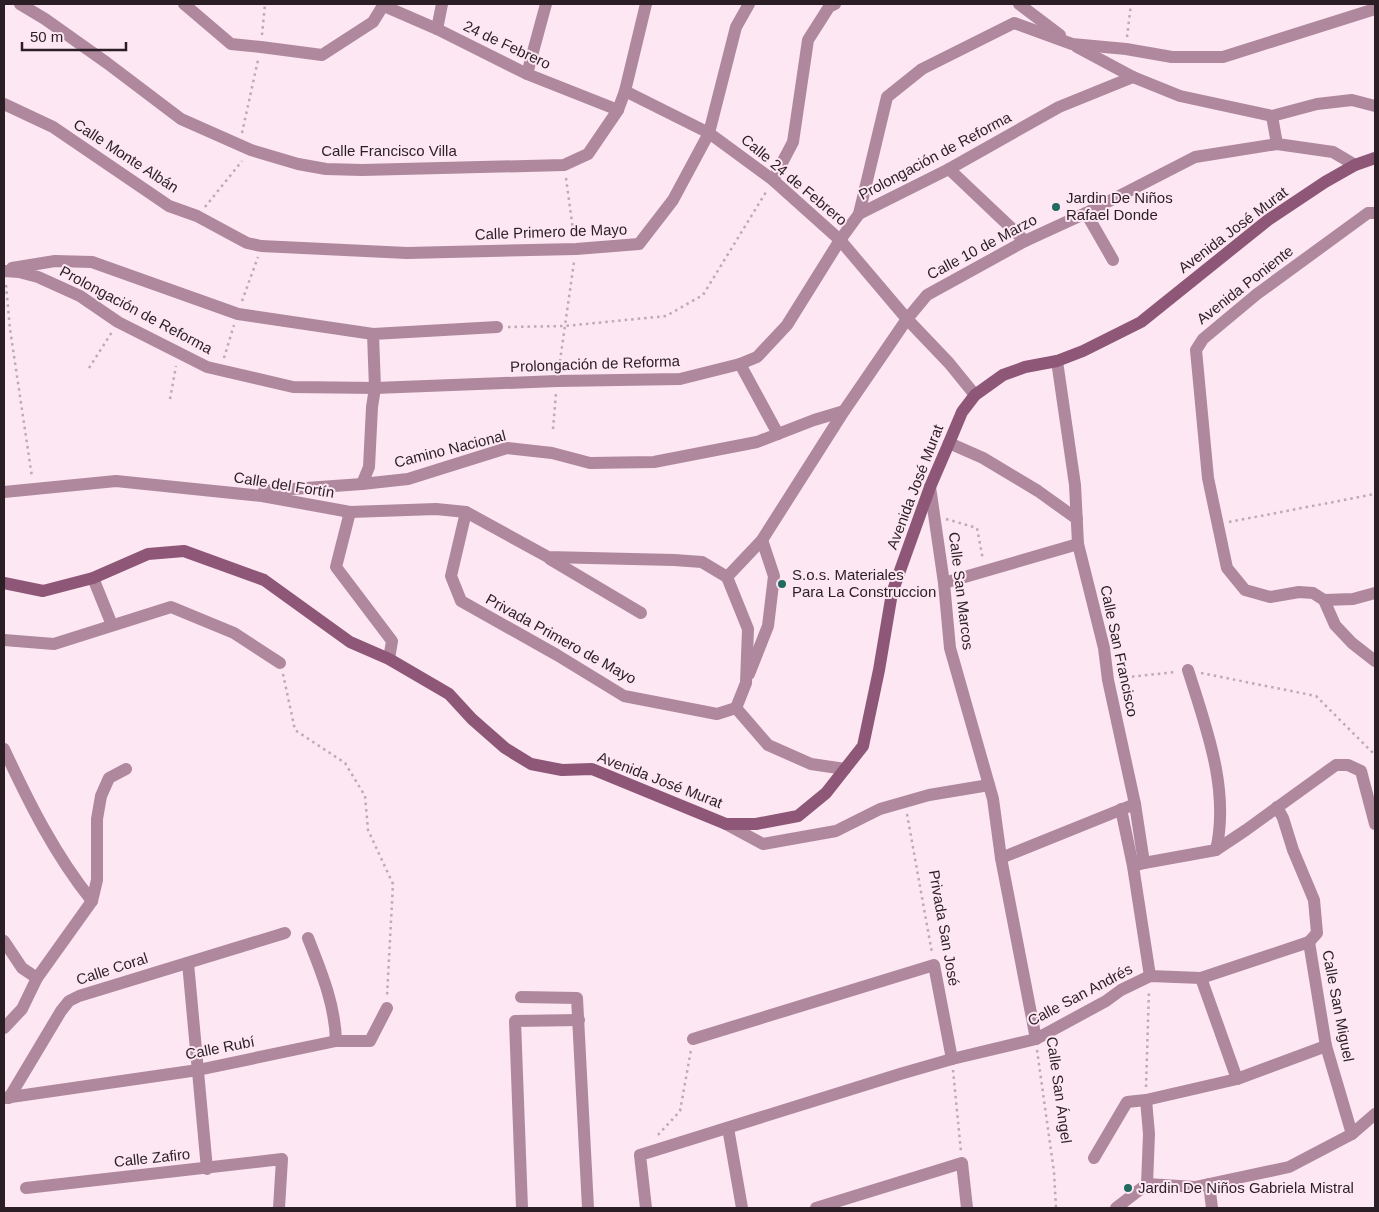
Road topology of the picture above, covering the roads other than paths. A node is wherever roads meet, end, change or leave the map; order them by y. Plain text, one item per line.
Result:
1 (20, 4) edge
2 (184, 4) edge
3 (442, 4) edge
4 (546, 4) edge
5 (646, 4) edge
6 (749, 4) edge
7 (835, 4) edge
8 (1018, 4) edge
9 (382, 8) edge
10 (1375, 9) edge
11 (437, 29) junction
12 (1072, 44) junction
13 (528, 74) junction
14 (1133, 77) junction
15 (625, 91) junction
16 (4, 104) edge
17 (1375, 106) edge
18 (618, 110) junction
19 (10, 111) edge
20 (1272, 116) junction
21 (710, 133) junction
22 (1277, 144) junction
23 (1375, 158) edge
24 (1355, 165) junction
25 (949, 169) junction
26 (773, 180) junction
27 (1086, 213) junction
28 (1375, 213) edge
29 (859, 214) junction
30 (840, 240) junction
31 (1025, 241) junction
32 (407, 253) joint
33 (1113, 260) dead end
34 (4, 271) edge
35 (906, 319) junction
36 (497, 327) road end
37 (374, 334) junction
38 (1057, 361) junction
39 (740, 364) junction
40 (375, 388) junction
41 (975, 395) junction
42 (844, 411) junction
43 (778, 434) junction
44 (949, 443) junction
45 (362, 484) junction
46 (930, 487) junction
47 (4, 492) edge
48 (234, 494) junction
49 (350, 512) junction
50 (466, 512) junction
51 (1077, 519) junction
52 (762, 540) junction
53 (1078, 544) junction
54 (548, 558) junction
55 (727, 577) junction
56 (93, 578) junction
57 (4, 583) edge
58 (944, 583) junction
59 (1375, 593) edge
60 (1324, 600) junction
61 (641, 613) dead end
62 (112, 625) junction
63 (4, 640) edge
64 (389, 658) junction
65 (1375, 661) edge
66 (280, 663) road end
67 (1188, 670) road end
68 (746, 683) junction
69 (736, 708) junction
70 (4, 749) edge
71 (126, 769) dead end
72 (845, 769) junction
73 (989, 785) junction
74 (1135, 804) junction
75 (1277, 807) junction
76 (1121, 809) junction
77 (726, 824) junction
78 (1375, 824) edge
79 (1216, 850) junction
80 (1001, 858) junction
81 (1139, 865) junction
82 (92, 901) junction
83 (285, 933) dead end
84 (308, 938) dead end
85 (4, 941) edge
86 (1309, 942) junction
87 (188, 963) junction
88 (1150, 976) junction
89 (37, 978) junction
90 (1201, 978) junction
91 (521, 997) dead end
92 (387, 1008) road end
93 (578, 1020) junction
94 (4, 1028) edge
95 (693, 1039) road end
96 (1036, 1039) junction
97 (336, 1040) junction
98 (1326, 1046) junction
99 (952, 1059) junction
100 (198, 1070) junction
101 (1238, 1079) junction
102 (6, 1098) edge
103 (1146, 1100) junction
104 (1375, 1114) edge
105 (728, 1128) junction
106 (1352, 1134) junction
107 (1094, 1158) dead end
108 (207, 1168) junction
109 (1147, 1184) junction
110 (1209, 1184) junction
111 (26, 1188) dead end
112 (279, 1208) edge
113 (522, 1208) edge
114 (588, 1208) edge
115 (646, 1208) edge
116 (742, 1208) edge
117 (816, 1208) edge
118 (967, 1208) edge
119 (1116, 1208) edge
120 (1212, 1208) edge

1 - 18 street, Calle Francisco Villa
2 - 9 street
3 - 11 street
4 - 13 street
5 - 15 street
6 - 21 street, Calle Primero de Mayo
7 - 26 street
8 - 12 street
9 - 11 street, 24 de Febrero
10 - 12 street
11 - 13 street, 24 de Febrero
12 - 14 street
12 - 29 street
13 - 18 street, 24 de Febrero
14 - 20 street
14 - 25 street, Prolongación de Reforma
15 - 18 street
15 - 21 street, Calle 24 de Febrero
16 - 19 street
17 - 20 street
19 - 32 street, Calle Monte Albán
20 - 22 street
21 - 26 street, Calle 24 de Febrero
21 - 32 street, Calle Primero de Mayo
22 - 24 street, Calle 10 de Marzo
22 - 27 street, Calle 10 de Marzo
23 - 24 street, Avenida José Murat
24 - 38 street, Avenida José Murat
25 - 29 street, Prolongación de Reforma
25 - 31 street
26 - 30 street, Calle 24 de Febrero
27 - 31 street, Calle 10 de Marzo
27 - 33 street
28 - 60 street, Avenida Poniente
29 - 30 street, Prolongación de Reforma
30 - 35 street, Calle 24 de Febrero
30 - 39 street, Prolongación de Reforma
31 - 35 street, Calle 10 de Marzo
34 - 37 street
34 - 40 street, Prolongación de Reforma
35 - 41 street, Calle 24 de Febrero
35 - 42 street, Calle 10 de Marzo
36 - 37 street
37 - 40 street
38 - 41 street, Avenida José Murat
38 - 51 street, Calle San Francisco
39 - 40 street, Prolongación de Reforma
39 - 43 street
40 - 45 street
41 - 44 street, Avenida José Murat
42 - 43 street, Camino Nacional
42 - 52 street, Calle 10 de Marzo
43 - 45 street, Camino Nacional
44 - 46 street, Avenida José Murat
44 - 51 street
45 - 48 street, Camino Nacional
46 - 58 street, Calle San Marcos
46 - 72 street, Avenida José Murat
47 - 48 street, Calle del Fortín
48 - 49 street, Calle del Fortín
49 - 50 street, Calle del Fortín
49 - 64 street
50 - 54 street, Calle del Fortín
50 - 69 street, Privada Primero de Mayo
51 - 53 street, Calle San Francisco
52 - 55 street, Calle 10 de Marzo
52 - 68 street
53 - 58 street
53 - 74 street, Calle San Francisco
54 - 55 street, Calle del Fortín
54 - 61 street, Calle del Fortín
55 - 68 street
56 - 57 street, Avenida José Murat
56 - 62 street
56 - 64 street, Avenida José Murat
58 - 73 street, Calle San Marcos
59 - 60 street
60 - 65 street
62 - 63 street
62 - 66 street
64 - 77 street, Avenida José Murat
67 - 79 street
68 - 69 street
69 - 72 street
70 - 82 street
71 - 82 street
72 - 77 street, Avenida José Murat
73 - 77 street
73 - 80 street, Calle San Marcos
74 - 76 street
74 - 81 street, Calle San Francisco
75 - 78 street
75 - 79 street
75 - 86 street
76 - 80 street
76 - 81 street
79 - 81 street
80 - 96 street, Calle San Ángel
81 - 88 street
82 - 89 street
83 - 87 street, Calle Coral
84 - 97 street
85 - 89 street
86 - 90 street, Calle San Andrés
86 - 98 street, Calle San Miguel
87 - 100 street
87 - 102 street, Calle Coral
88 - 90 street, Calle San Andrés
88 - 96 street, Calle San Andrés
89 - 94 street
90 - 101 street
91 - 93 street
92 - 97 street, Calle Rubí
93 - 113 street
93 - 114 street
95 - 99 street, Privada San José
96 - 99 street, Calle San Andrés
97 - 100 street, Calle Rubí
98 - 101 street
98 - 106 street, Calle San Miguel
99 - 105 street, Calle San Andrés
100 - 102 street, Calle Rubí
100 - 108 street
101 - 103 street
103 - 107 street
103 - 109 street
104 - 106 street
105 - 115 street, Calle San Andrés
105 - 116 street
106 - 110 street
108 - 111 street, Calle Zafiro
108 - 112 street, Calle Zafiro
109 - 110 street
109 - 119 street
110 - 120 street
117 - 118 street

